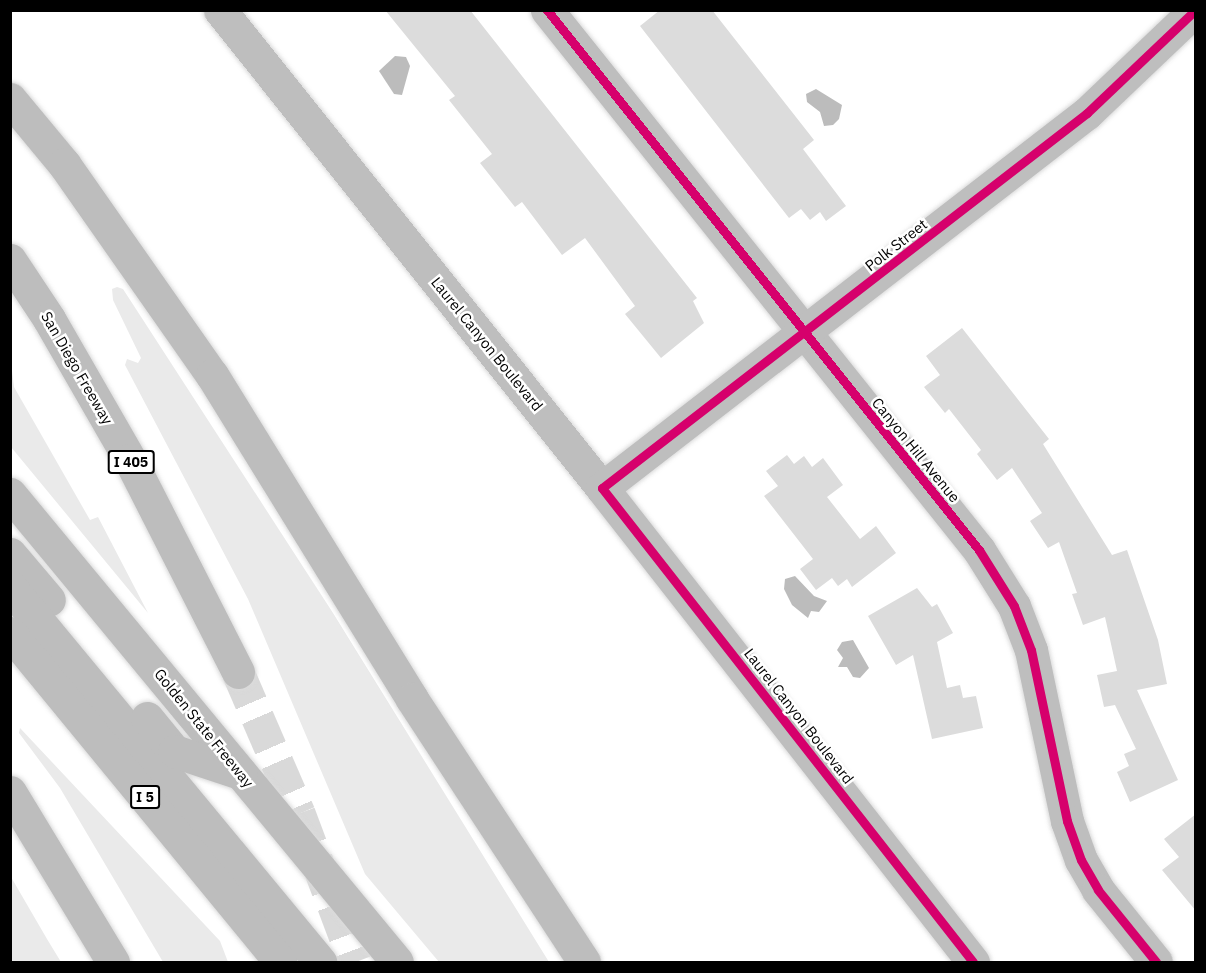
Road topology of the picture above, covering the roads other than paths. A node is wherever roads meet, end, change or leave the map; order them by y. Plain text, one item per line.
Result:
1 (220, 10) edge
2 (547, 10) edge
3 (1195, 10) edge
4 (10, 99) edge
5 (10, 260) edge
6 (804, 335) junction
7 (602, 488) junction
8 (10, 494) edge
9 (10, 554) edge
10 (10, 587) edge
11 (10, 633) edge
12 (238, 672) tunnel mouth
13 (240, 773) junction
14 (10, 792) edge
15 (113, 963) edge
16 (280, 963) edge
17 (320, 963) edge
18 (398, 963) edge
19 (584, 963) edge
20 (973, 963) edge
21 (1155, 963) edge

1 - 7 street, Laurel Canyon Boulevard
2 - 6 street, Canyon Hill Avenue
3 - 6 street, Polk Street
4 - 19 highway
5 - 12 highway, San Diego Freeway / I 405
6 - 7 street, Polk Street
6 - 21 street, Canyon Hill Avenue
7 - 20 street, Laurel Canyon Boulevard
8 - 13 highway, Golden State Freeway
9 - 13 highway
10 - 17 highway
11 - 16 highway, I 5
13 - 18 highway, Golden State Freeway
14 - 15 highway

